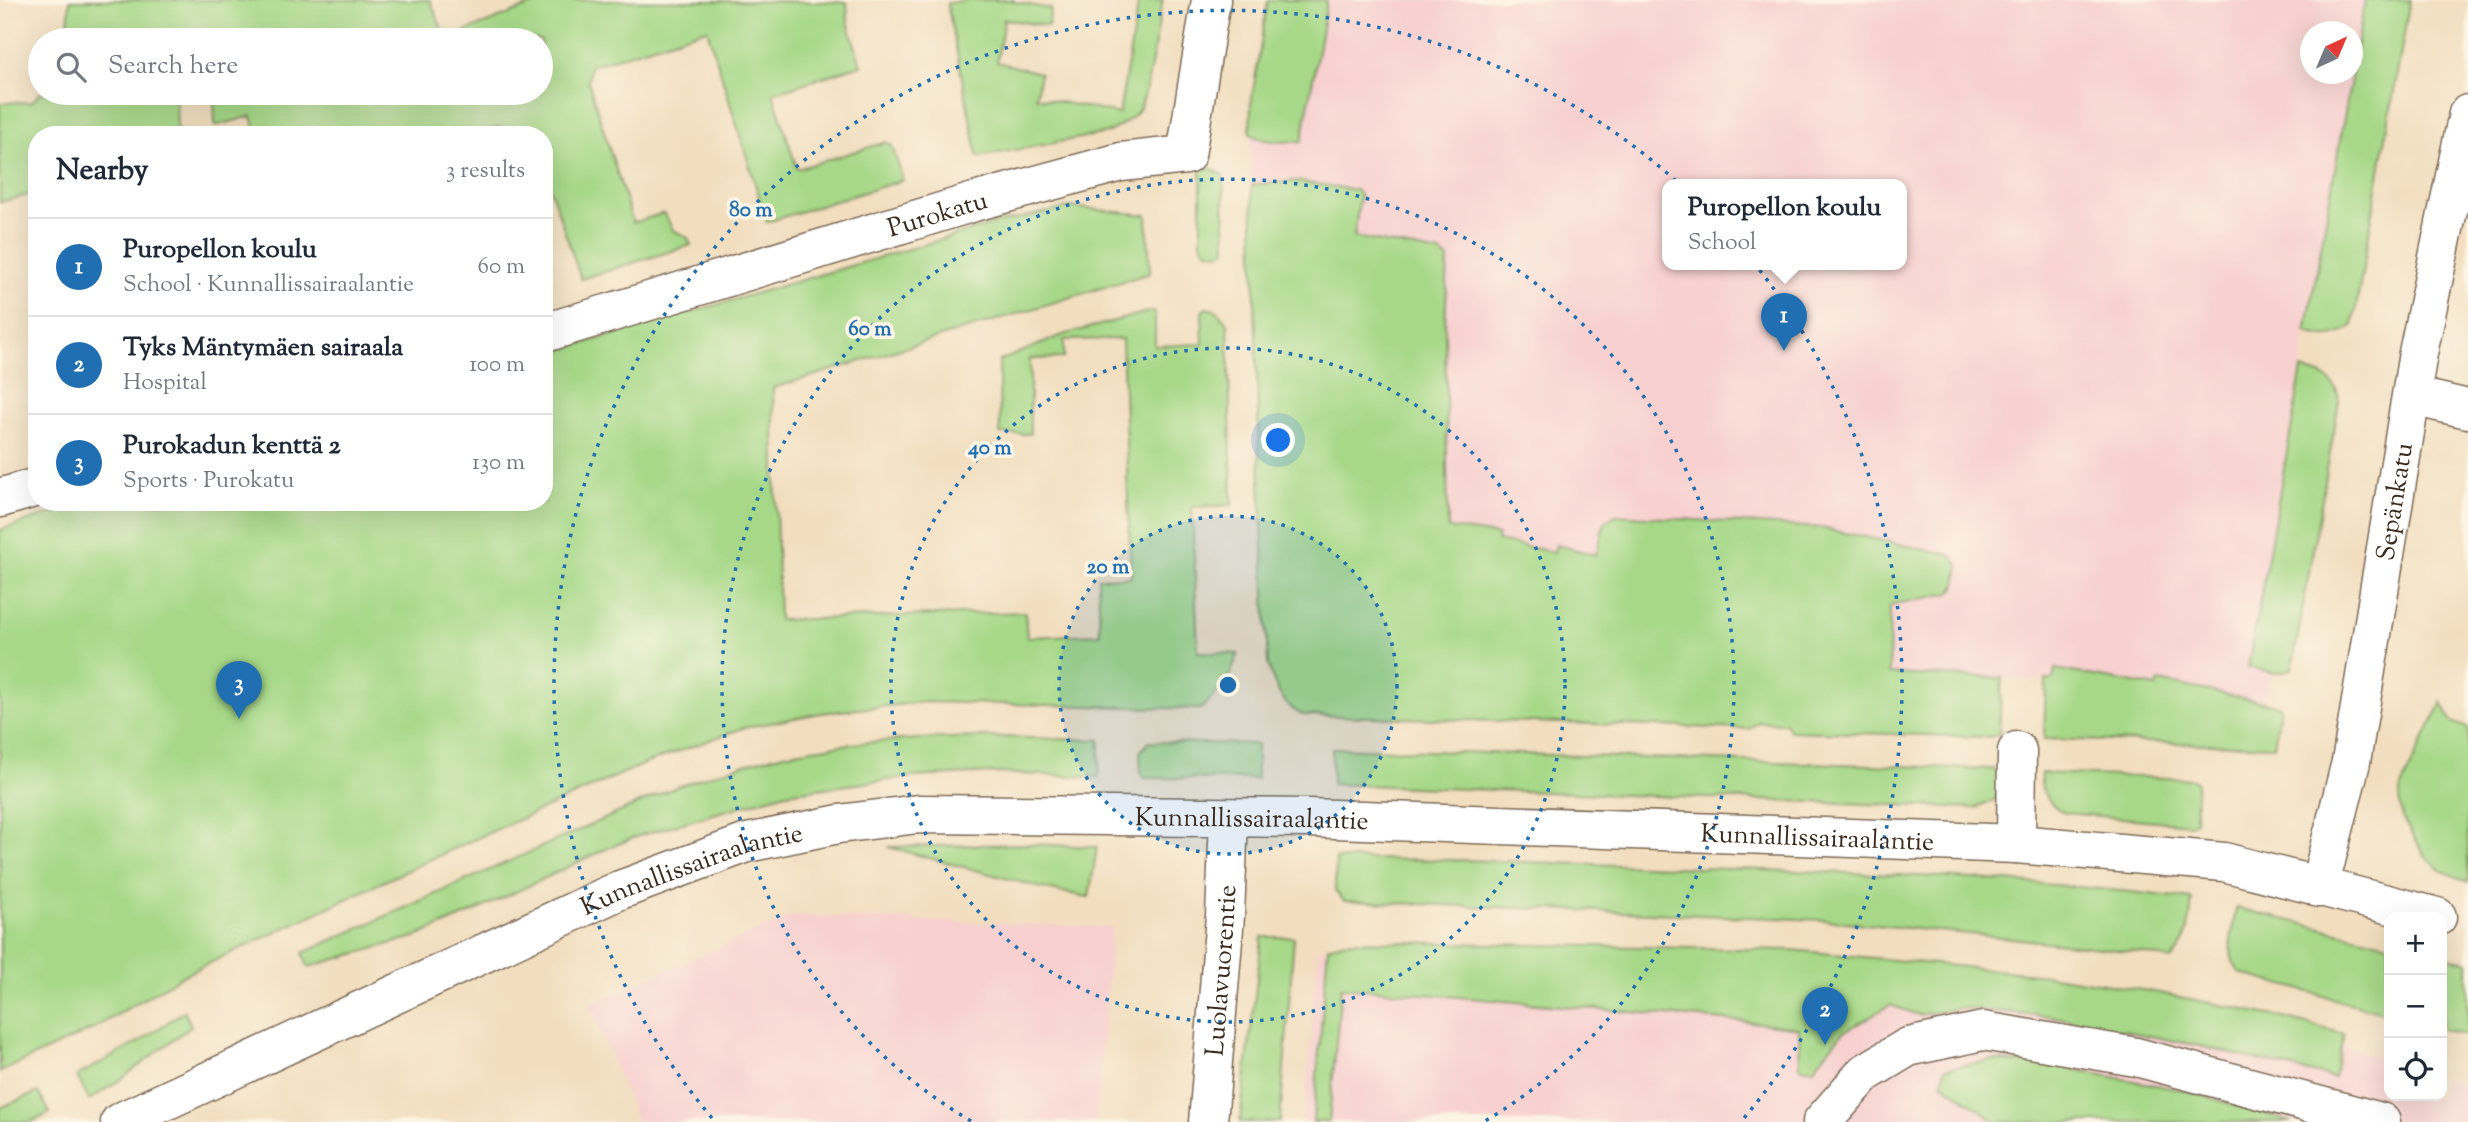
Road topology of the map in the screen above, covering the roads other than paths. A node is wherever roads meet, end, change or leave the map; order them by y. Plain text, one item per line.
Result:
1 (1211, 0) edge
2 (2468, 114) edge
3 (553, 330) edge
4 (2412, 396) junction
5 (2468, 409) edge
6 (28, 490) edge
7 (0, 498) edge
8 (2017, 751) dead end
9 (1229, 819) junction
10 (2016, 844) junction
11 (2319, 888) junction
12 (2417, 912) edge
13 (2447, 920) edge
14 (2468, 926) edge
15 (120, 1122) edge
16 (1208, 1122) edge
17 (1822, 1122) edge
18 (2381, 1122) edge

1 - 3 street, Purokatu
2 - 4 street, Sepänkatu
4 - 5 street
4 - 11 street, Sepänkatu
6 - 7 street
8 - 10 street
9 - 10 street, Kunnallissairaalantie
9 - 15 street, Kunnallissairaalantie
9 - 16 street, Luolavuorentie
10 - 11 street, Kunnallissairaalantie
11 - 12 street, Kunnallissairaalantie
13 - 14 street
17 - 18 street

